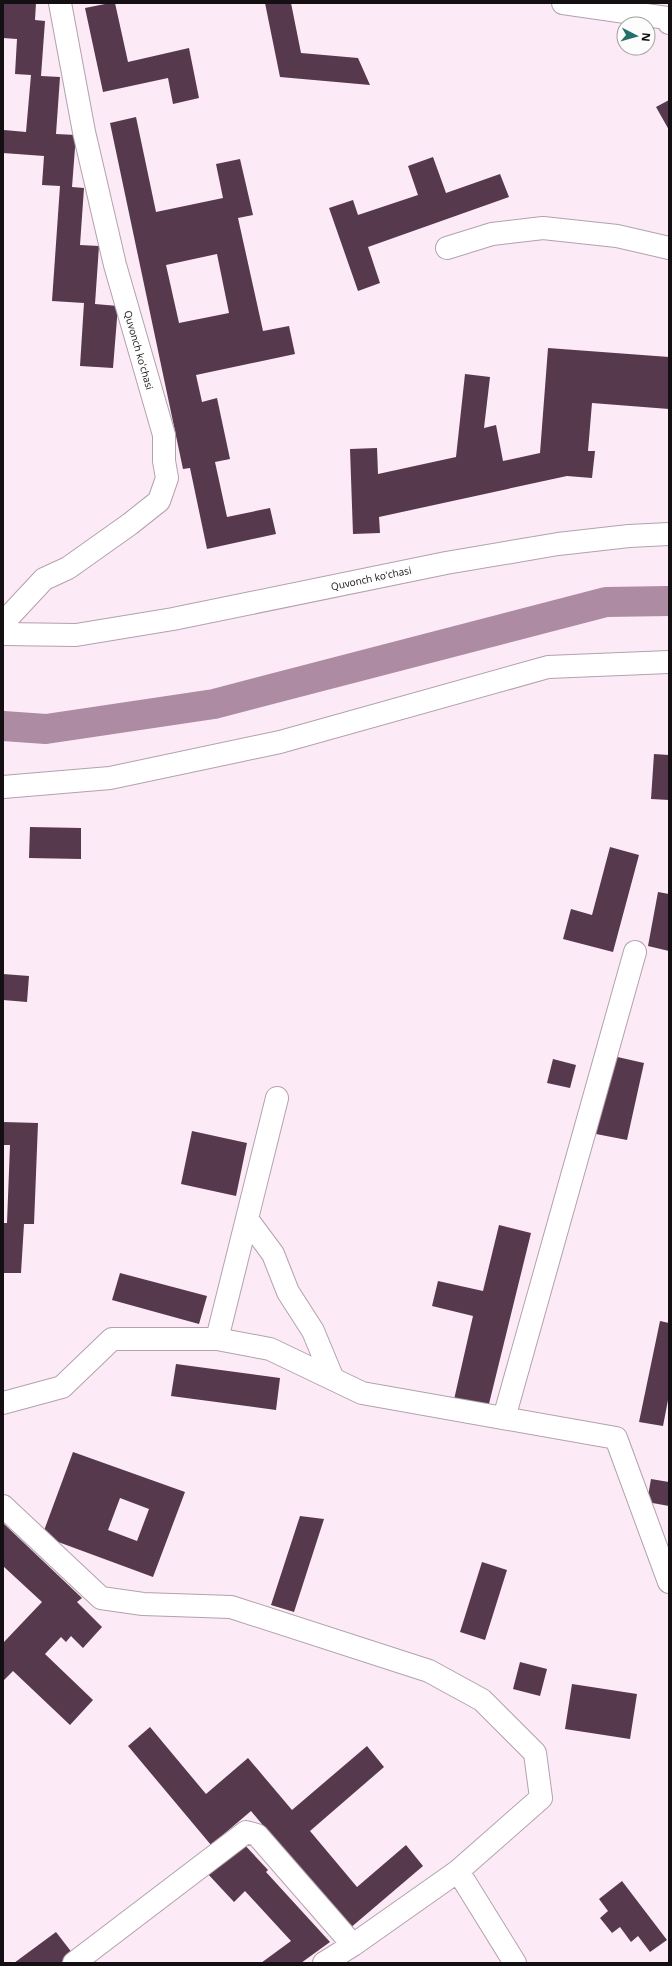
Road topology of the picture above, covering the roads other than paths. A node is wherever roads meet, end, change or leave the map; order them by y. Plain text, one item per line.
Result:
1 (60, 3) edge
2 (563, 3) edge
3 (665, 15) edge
4 (447, 248) dead end
5 (669, 248) edge
6 (669, 534) edge
7 (3, 623) edge
8 (3, 634) edge
9 (669, 662) edge
10 (3, 787) edge
11 (635, 952) dead end
12 (277, 1098) dead end
13 (247, 1219) junction
14 (217, 1339) junction
15 (333, 1379) junction
16 (3, 1403) edge
17 (504, 1418) junction
18 (3, 1506) edge
19 (669, 1582) edge
20 (458, 1870) junction
21 (353, 1945) junction
22 (74, 1963) edge
23 (324, 1963) edge
24 (515, 1963) edge

1 - 7 street, Quvonch koʻchasi
2 - 3 street
4 - 5 street
6 - 8 street, Quvonch koʻchasi
9 - 10 street
11 - 17 street
12 - 13 street
13 - 14 street
13 - 15 street
14 - 15 street
14 - 16 street
15 - 17 street
17 - 19 street
18 - 20 street
20 - 21 street
20 - 24 street
21 - 22 street
21 - 23 street

